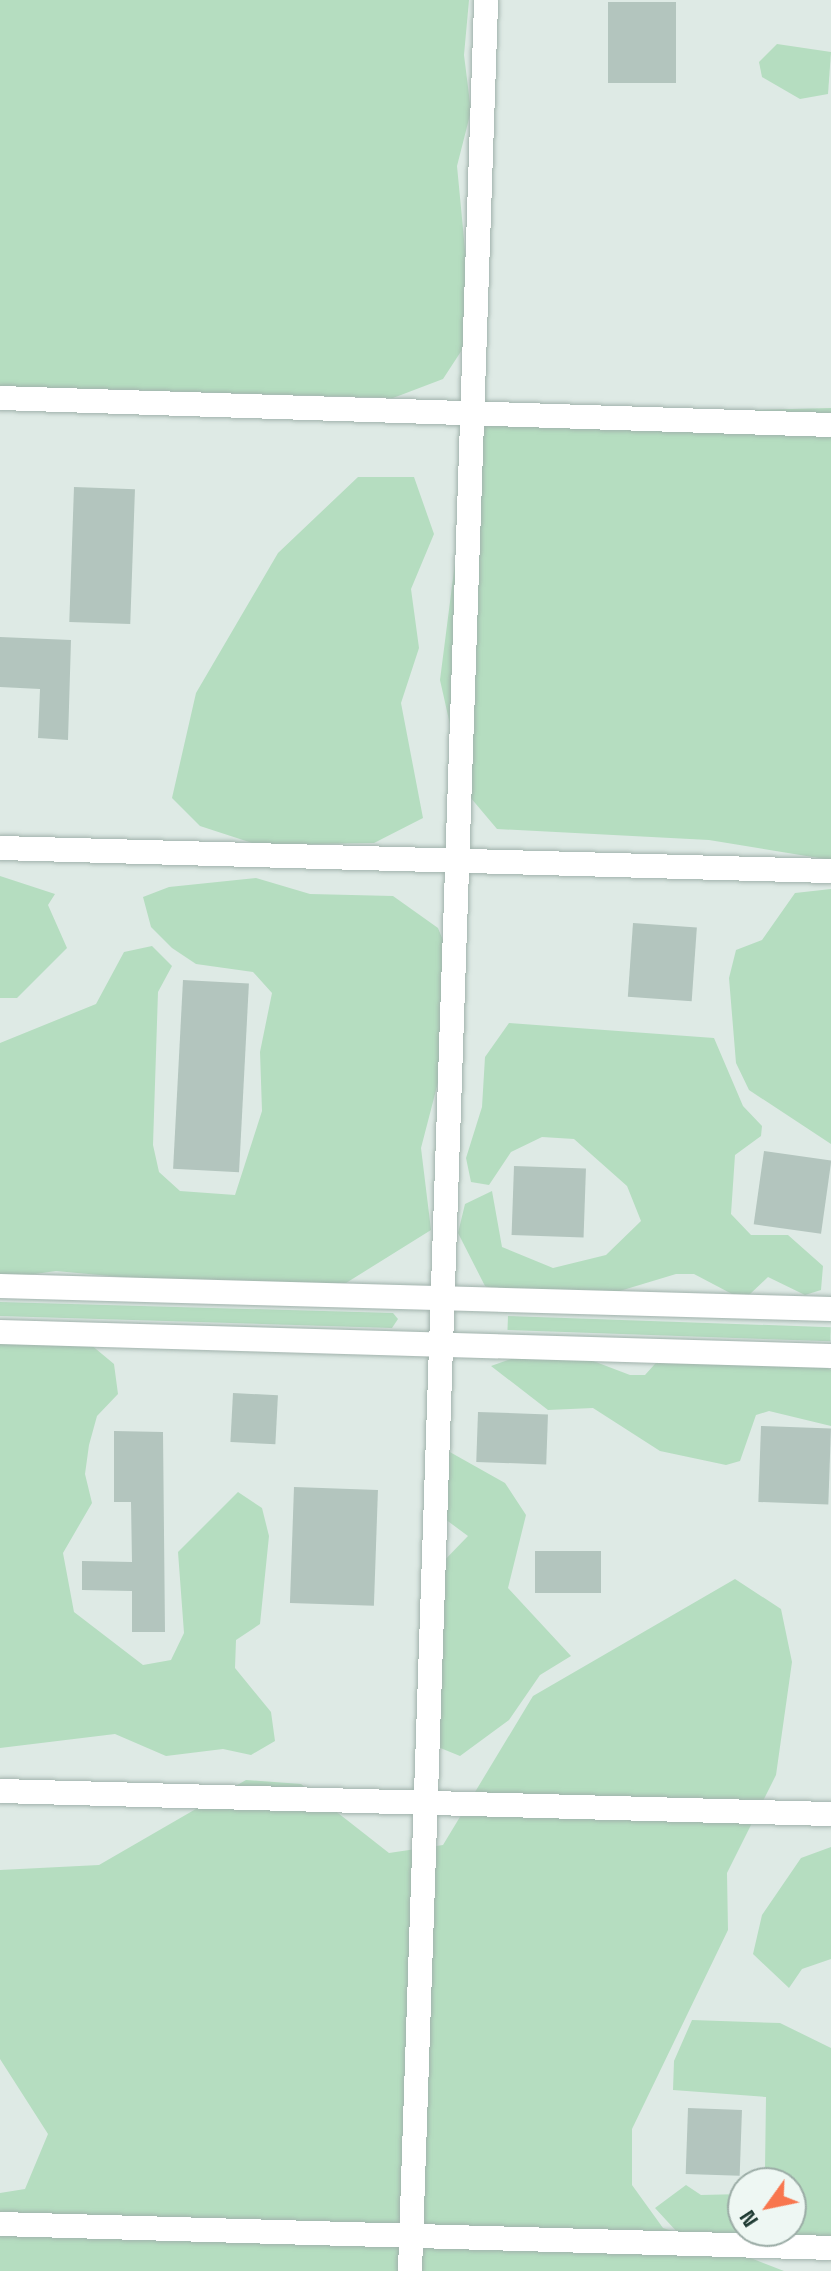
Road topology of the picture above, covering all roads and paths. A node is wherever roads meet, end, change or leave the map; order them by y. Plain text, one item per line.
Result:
1 (486, 0) edge
2 (0, 398) edge
3 (473, 414) junction
4 (831, 425) edge
5 (0, 848) edge
6 (457, 860) junction
7 (831, 871) edge
8 (0, 1286) edge
9 (443, 1298) junction
10 (831, 1309) edge
11 (0, 1332) edge
12 (441, 1345) junction
13 (831, 1356) edge
14 (0, 1791) edge
15 (426, 1803) junction
16 (831, 1814) edge
17 (0, 2224) edge
18 (411, 2236) junction
19 (831, 2248) edge
20 (410, 2271) edge

1 - 3 street
2 - 3 street
3 - 4 street
3 - 6 street
5 - 6 street
6 - 7 street
6 - 9 street
8 - 9 street
9 - 10 street
9 - 12 street
11 - 12 street
12 - 13 street
12 - 15 street
14 - 15 street
15 - 16 street
15 - 18 street
17 - 18 street
18 - 19 street
18 - 20 street

